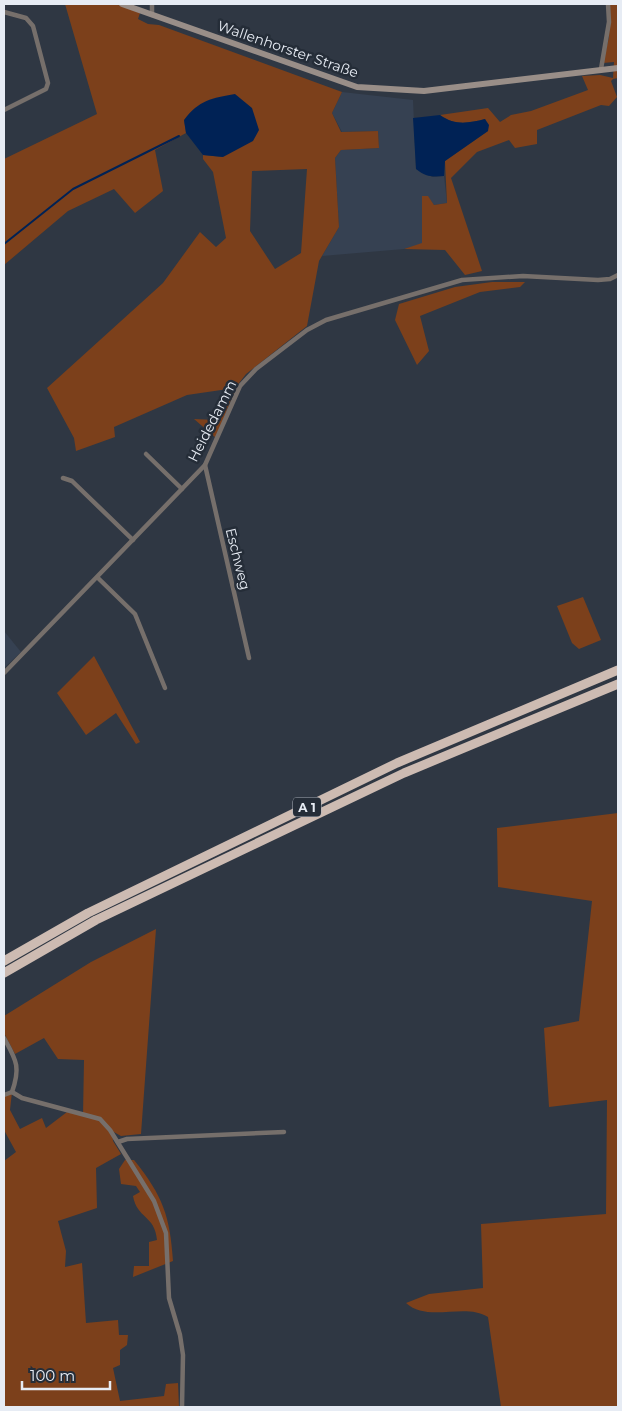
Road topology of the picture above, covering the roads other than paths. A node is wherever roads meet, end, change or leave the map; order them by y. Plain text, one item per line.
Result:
1 (122, 4) edge
2 (152, 4) edge
3 (608, 4) edge
4 (4, 12) edge
5 (152, 15) junction
6 (601, 68) junction
7 (618, 68) edge
8 (4, 110) edge
9 (618, 276) edge
10 (146, 454) dead end
11 (205, 465) junction
12 (63, 478) dead end
13 (182, 489) junction
14 (132, 540) junction
15 (98, 578) junction
16 (249, 658) dead end
17 (618, 670) edge
18 (4, 673) edge
19 (618, 684) edge
20 (165, 688) dead end
21 (4, 961) edge
22 (4, 973) edge
23 (4, 1038) edge
24 (12, 1092) junction
25 (4, 1096) edge
26 (284, 1132) dead end
27 (118, 1142) junction
28 (182, 1407) edge

1 - 5 main road, Wallenhorster Straße
2 - 5 street
3 - 6 street
4 - 8 street
5 - 6 main road, Wallenhorster Straße
6 - 7 main road, Wallenhorster Straße
9 - 11 street, Heidedamm
10 - 13 street
11 - 13 street, Heidedamm
11 - 16 street, Eschweg
12 - 14 street
13 - 14 street, Heidedamm
14 - 15 street, Heidedamm
15 - 18 street, Heidedamm
15 - 20 street
17 - 21 highway, A 1
19 - 22 highway, A 1
23 - 24 street
24 - 25 street
24 - 27 street
26 - 27 street
27 - 28 street

